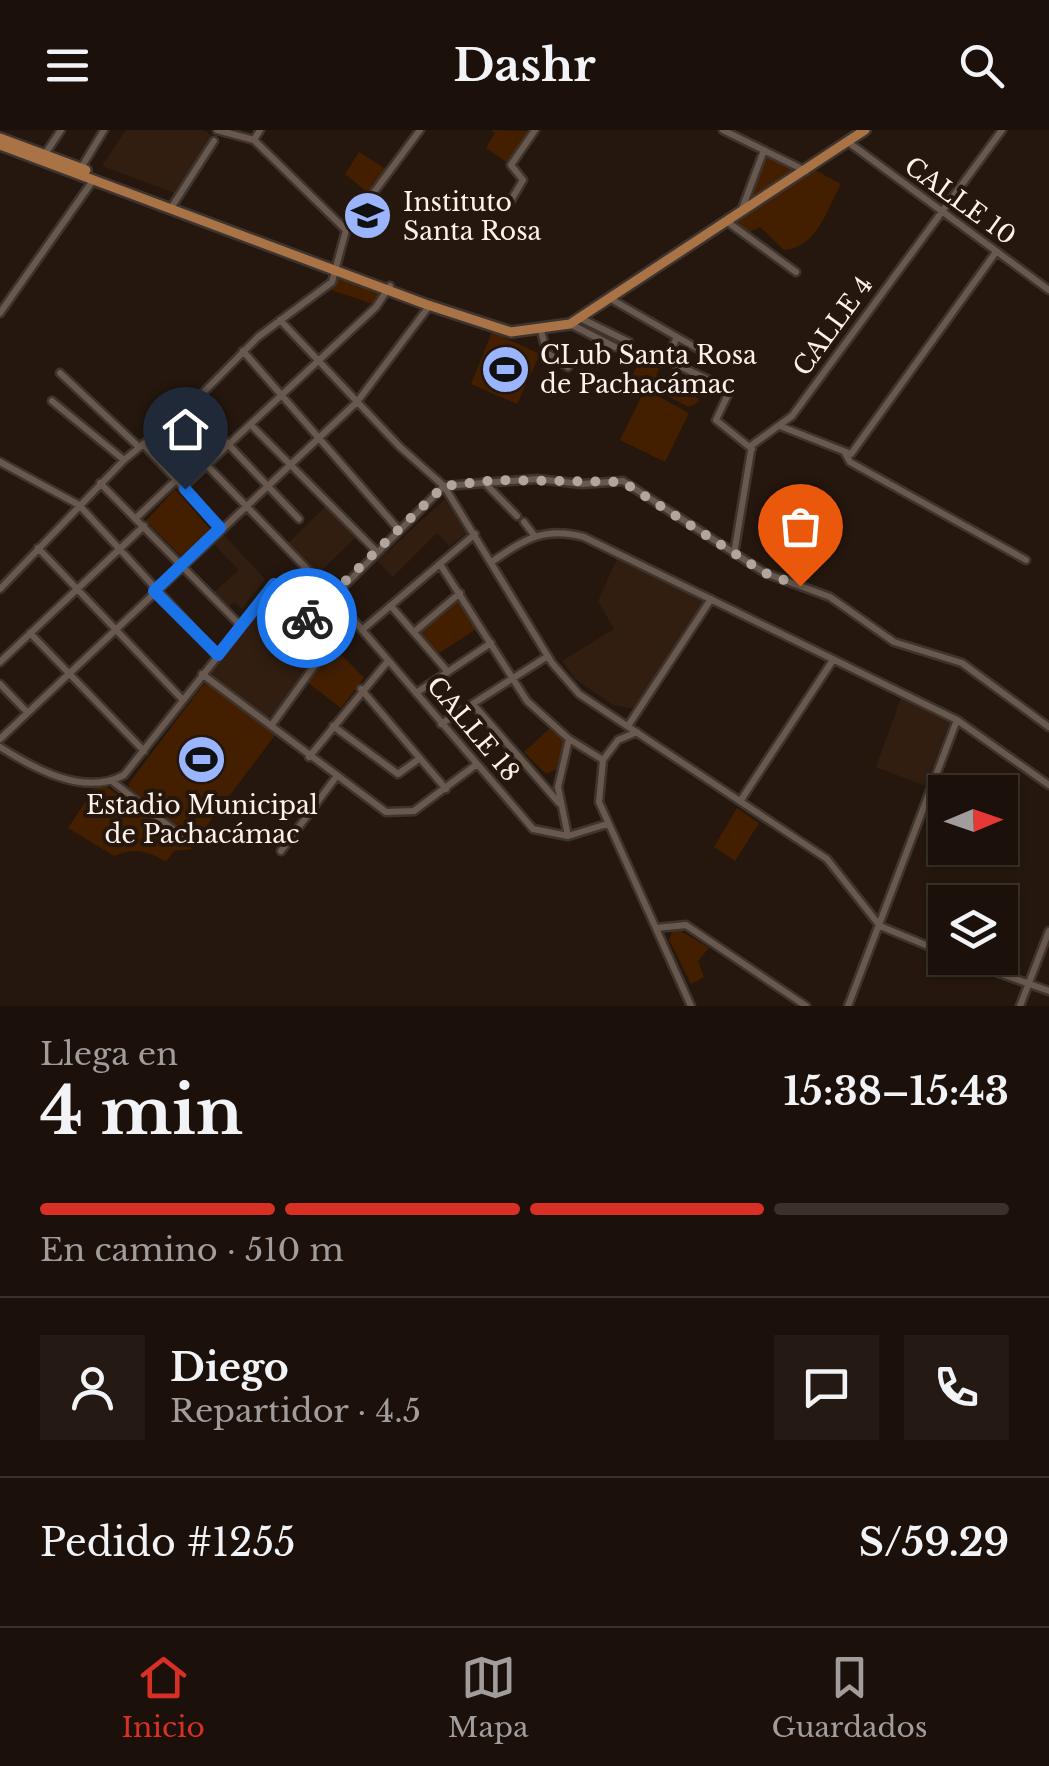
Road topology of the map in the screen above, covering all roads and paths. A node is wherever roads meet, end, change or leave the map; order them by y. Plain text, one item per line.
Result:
1 (44, 130) edge
2 (104, 130) edge
3 (217, 130) edge
4 (260, 130) edge
5 (420, 130) edge
6 (535, 130) edge
7 (724, 130) edge
8 (864, 130) edge
9 (1002, 130) edge
10 (59, 133) edge
11 (214, 140) dead end
12 (254, 140) junction
13 (0, 142) edge
14 (848, 142) junction
15 (764, 150) junction
16 (45, 155) junction
17 (81, 168) junction
18 (807, 171) junction
19 (94, 180) junction
20 (510, 202) dead end
21 (172, 205) junction
22 (941, 212) junction
23 (740, 216) junction
24 (729, 223) junction
25 (346, 230) junction
26 (996, 252) junction
27 (338, 267) junction
28 (796, 272) dead end
29 (389, 288) junction
30 (1049, 290) edge
31 (611, 299) junction
32 (430, 305) junction
33 (0, 313) edge
34 (582, 319) junction
35 (280, 320) junction
36 (570, 324) junction
37 (541, 331) junction
38 (677, 338) junction
39 (629, 342) dead end
40 (614, 347) dead end
41 (242, 351) junction
42 (718, 360) dead end
43 (320, 361) junction
44 (568, 367) dead end
45 (60, 373) dead end
46 (283, 396) junction
47 (52, 401) dead end
48 (357, 402) junction
49 (191, 405) junction
50 (168, 424) junction
51 (252, 426) junction
52 (780, 426) junction
53 (321, 437) junction
54 (141, 445) junction
55 (230, 445) junction
56 (752, 449) junction
57 (845, 454) junction
58 (124, 460) junction
59 (0, 462) edge
60 (290, 464) junction
61 (207, 465) junction
62 (176, 480) junction
63 (484, 482) junction
64 (100, 483) junction
65 (266, 484) junction
66 (444, 486) junction
67 (183, 487) junction
68 (79, 505) junction
69 (244, 505) junction
70 (518, 516) dead end
71 (135, 519) junction
72 (299, 519) dead end
73 (524, 522) dead end
74 (144, 526) junction
75 (220, 528) junction
76 (400, 530) junction
77 (476, 534) junction
78 (534, 536) junction
79 (38, 548) junction
80 (119, 550) junction
81 (377, 552) junction
82 (734, 554) junction
83 (1026, 560) dead end
84 (492, 561) junction
85 (440, 564) junction
86 (182, 565) junction
87 (0, 589) edge
88 (76, 589) junction
89 (154, 591) junction
90 (460, 593) junction
91 (333, 596) junction
92 (712, 599) junction
93 (391, 606) junction
94 (309, 621) junction
95 (240, 625) junction
96 (113, 630) junction
97 (362, 630) junction
98 (414, 632) junction
99 (30, 633) junction
100 (491, 643) junction
101 (218, 655) junction
102 (548, 656) junction
103 (833, 660) junction
104 (388, 661) junction
105 (0, 662) edge
106 (448, 672) junction
107 (68, 673) junction
108 (202, 674) junction
109 (511, 680) junction
110 (0, 684) edge
111 (360, 690) junction
112 (416, 693) junction
113 (183, 699) junction
114 (474, 704) junction
115 (27, 713) junction
116 (616, 718) junction
117 (957, 720) junction
118 (442, 724) junction
119 (270, 726) junction
120 (332, 726) junction
121 (628, 726) junction
122 (1049, 727) edge
123 (637, 732) junction
124 (569, 738) junction
125 (0, 739) edge
126 (615, 743) junction
127 (0, 746) edge
128 (144, 751) junction
129 (309, 757) junction
130 (420, 759) junction
131 (603, 760) junction
132 (477, 764) junction
133 (560, 771) junction
134 (537, 774) junction
135 (336, 777) junction
136 (111, 780) junction
137 (1049, 785) edge
138 (446, 789) junction
139 (741, 800) junction
140 (559, 802) junction
141 (607, 824) junction
142 (568, 836) junction
143 (184, 838) dead end
144 (281, 851) dead end
145 (880, 926) junction
146 (656, 928) junction
147 (1049, 930) edge
148 (928, 946) edge
149 (1004, 975) edge
150 (1029, 984) junction
151 (1049, 992) edge
152 (691, 1006) edge
153 (806, 1006) edge
154 (848, 1006) edge
155 (1020, 1006) edge

1 - 10 street
2 - 17 street
3 - 12 street
4 - 12 street
5 - 25 street
6 - 20 street
7 - 15 street
8 - 14 main road
9 - 22 street, CALLE 4
10 - 16 street
11 - 21 street
12 - 25 street
13 - 16 main road
13 - 19 main road
14 - 18 main road
14 - 22 street, CALLE 10
15 - 18 street
15 - 23 street
16 - 17 main road
17 - 21 main road
18 - 23 main road
19 - 21 main road
19 - 33 street
21 - 27 main road
22 - 26 street, CALLE 10
22 - 52 street, CALLE 4
23 - 24 main road
24 - 28 street
24 - 31 main road
25 - 27 street
26 - 30 street, CALLE 10
26 - 57 street
27 - 29 main road
27 - 35 street
29 - 32 main road
29 - 43 street
31 - 34 main road
31 - 38 street
32 - 37 main road
32 - 48 street
34 - 36 main road
34 - 39 street
35 - 41 street
35 - 43 street
36 - 37 main road
36 - 40 street
37 - 44 street
38 - 42 street
38 - 56 street
41 - 46 street
41 - 49 street
43 - 46 street
43 - 48 street
45 - 54 street
46 - 51 street
46 - 53 street
47 - 58 street
48 - 53 street
48 - 66 street
49 - 50 street
49 - 55 street
50 - 54 street
50 - 61 street, CALLE 18
51 - 55 street
51 - 60 street
52 - 56 street, CALLE 4
52 - 57 street
53 - 60 street
53 - 76 street
54 - 58 street
54 - 62 street
55 - 61 street
55 - 65 street
56 - 82 street
57 - 83 street
58 - 64 street
59 - 68 street
60 - 65 street
60 - 81 street
61 - 67 street
61 - 69 street, CALLE 18
62 - 67 street
62 - 71 street
63 - 66 street
63 - 70 street
63 - 82 street
64 - 68 street
64 - 71 street
65 - 69 street
65 - 72 street
66 - 76 street
66 - 77 street
67 - 75 street
68 - 79 street
68 - 80 street
69 - 75 street
69 - 91 street, CALLE 18
71 - 74 street
73 - 78 street
74 - 80 street
74 - 86 street
75 - 86 street
76 - 81 street
77 - 84 street
77 - 85 street
78 - 84 street
78 - 92 street
79 - 87 street
79 - 88 street
80 - 88 street
80 - 89 street
81 - 91 street
82 - 122 street
84 - 102 street
85 - 90 street
85 - 93 street
86 - 89 street
86 - 95 street
88 - 96 street
88 - 99 street
89 - 96 street
89 - 101 street
90 - 98 street
90 - 100 street
91 - 94 street
91 - 97 street, CALLE 18
92 - 103 street
92 - 121 street
93 - 97 street
93 - 98 street
94 - 95 street
94 - 119 street
95 - 101 street
96 - 107 street
96 - 113 street
97 - 104 street, CALLE 18
98 - 106 street
99 - 105 street
99 - 107 street
100 - 106 street
100 - 109 street
101 - 108 street
102 - 109 street
102 - 116 street
103 - 117 street
103 - 139 street
104 - 111 street
104 - 112 street, CALLE 18
106 - 112 street
107 - 115 street
107 - 128 street
108 - 113 street
108 - 119 street
109 - 114 street
109 - 124 street
110 - 115 street
111 - 120 street
111 - 130 street
112 - 118 street, CALLE 18
113 - 128 street
114 - 118 street
114 - 134 street
115 - 125 street
116 - 121 street
116 - 126 street
117 - 137 street
117 - 145 street
118 - 132 street, CALLE 18
119 - 129 street
120 - 129 street
120 - 130 street
121 - 123 street
123 - 126 street
123 - 139 street
124 - 131 street
124 - 133 street
126 - 131 street
127 - 136 street
128 - 136 street
129 - 135 street
130 - 138 street
131 - 141 street
132 - 138 street
132 - 142 street, CALLE 18
133 - 134 street
133 - 140 street
134 - 140 street
135 - 138 street
135 - 144 street
136 - 143 street
139 - 145 street
140 - 142 street
141 - 142 street
141 - 146 street
145 - 148 street
145 - 154 street
146 - 152 street
146 - 153 street
147 - 150 street
149 - 150 street
150 - 151 street
150 - 155 street

